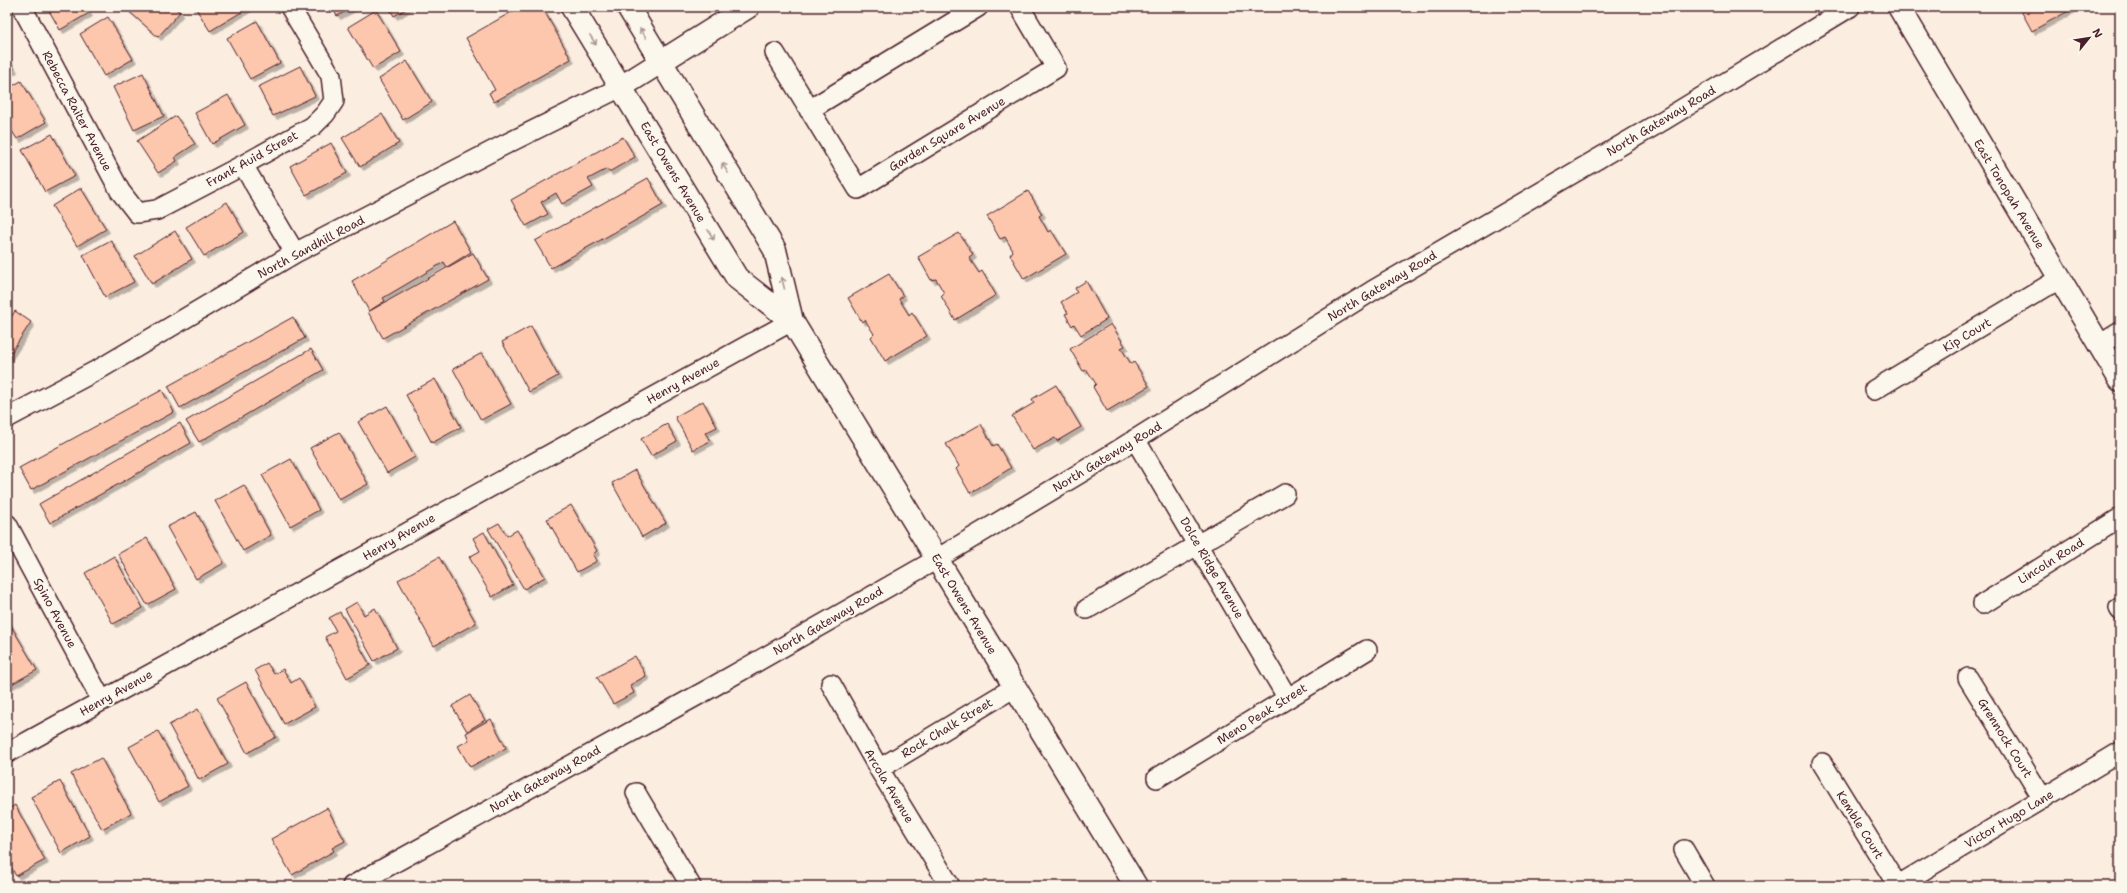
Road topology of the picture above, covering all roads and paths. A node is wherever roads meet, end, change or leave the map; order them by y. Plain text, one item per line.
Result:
1 (22, 7) edge
2 (290, 7) edge
3 (572, 7) edge
4 (628, 7) edge
5 (748, 7) edge
6 (978, 7) edge
7 (1020, 7) edge
8 (1850, 7) edge
9 (1899, 7) edge
10 (775, 53) dead end
11 (661, 62) junction
12 (621, 86) junction
13 (809, 110) junction
14 (243, 165) junction
15 (137, 213) joint
16 (295, 253) junction
17 (2059, 279) junction
18 (792, 321) junction
19 (2120, 332) edge
20 (2099, 345) junction
21 (2120, 380) edge
22 (1874, 390) dead end
23 (7, 418) edge
24 (1136, 439) junction
25 (1285, 494) dead end
26 (2120, 518) edge
27 (7, 524) edge
28 (1198, 544) junction
29 (937, 559) junction
30 (1983, 604) dead end
31 (1087, 609) dead end
32 (1367, 650) dead end
33 (1968, 678) dead end
34 (831, 684) dead end
35 (1015, 687) junction
36 (1287, 697) junction
37 (102, 701) junction
38 (2120, 752) edge
39 (7, 753) edge
40 (1822, 763) dead end
41 (879, 769) junction
42 (1157, 778) dead end
43 (636, 793) dead end
44 (2043, 799) junction
45 (1684, 850) dead end
46 (352, 886) edge
47 (691, 886) edge
48 (950, 886) edge
49 (1136, 886) edge
50 (1705, 886) edge
51 (1898, 886) edge

1 - 15 street, Rebecca Raiter Avenue
2 - 14 street, Frank Auid Street
3 -> 12 main road, East Owens Avenue
11 -> 4 main road, East Owens Avenue
5 - 11 main road
6 - 13 street
7 - 13 street, Garden Square Avenue
8 - 24 street, North Gateway Road
9 - 17 main road, East Tonopah Avenue
10 - 13 street, Garden Square Avenue
11 - 12 main road
18 -> 11 main road, East Owens Avenue
12 - 16 street, North Sandhill Road
12 -> 18 main road, East Owens Avenue
14 - 15 street, Frank Auid Street
14 - 16 street
16 - 23 street, North Sandhill Road
17 - 20 main road, East Tonopah Avenue
17 - 22 street, Kip Court
18 - 29 main road, East Owens Avenue
18 - 37 street, Henry Avenue
19 - 20 street
20 - 21 main road, East Tonopah Avenue
24 - 28 street, Dolce Ridge Avenue
24 - 29 street, North Gateway Road
25 - 28 street
26 - 30 street, Lincoln Road
27 - 37 street, Spino Avenue
28 - 31 street
28 - 36 street, Dolce Ridge Avenue
29 - 35 main road, East Owens Avenue
29 - 46 street, North Gateway Road
32 - 36 street, Meno Peak Street
33 - 44 street, Grennock Court
34 - 41 street, Arcola Avenue
35 - 41 street, Rock Chalk Street
35 - 49 main road, East Owens Avenue
36 - 42 street, Meno Peak Street
37 - 39 street, Henry Avenue
38 - 44 street, Victor Hugo Lane
40 - 51 street, Kemble Court
41 - 48 street, Arcola Avenue
43 - 47 street
44 - 51 street, Victor Hugo Lane
45 - 50 street

